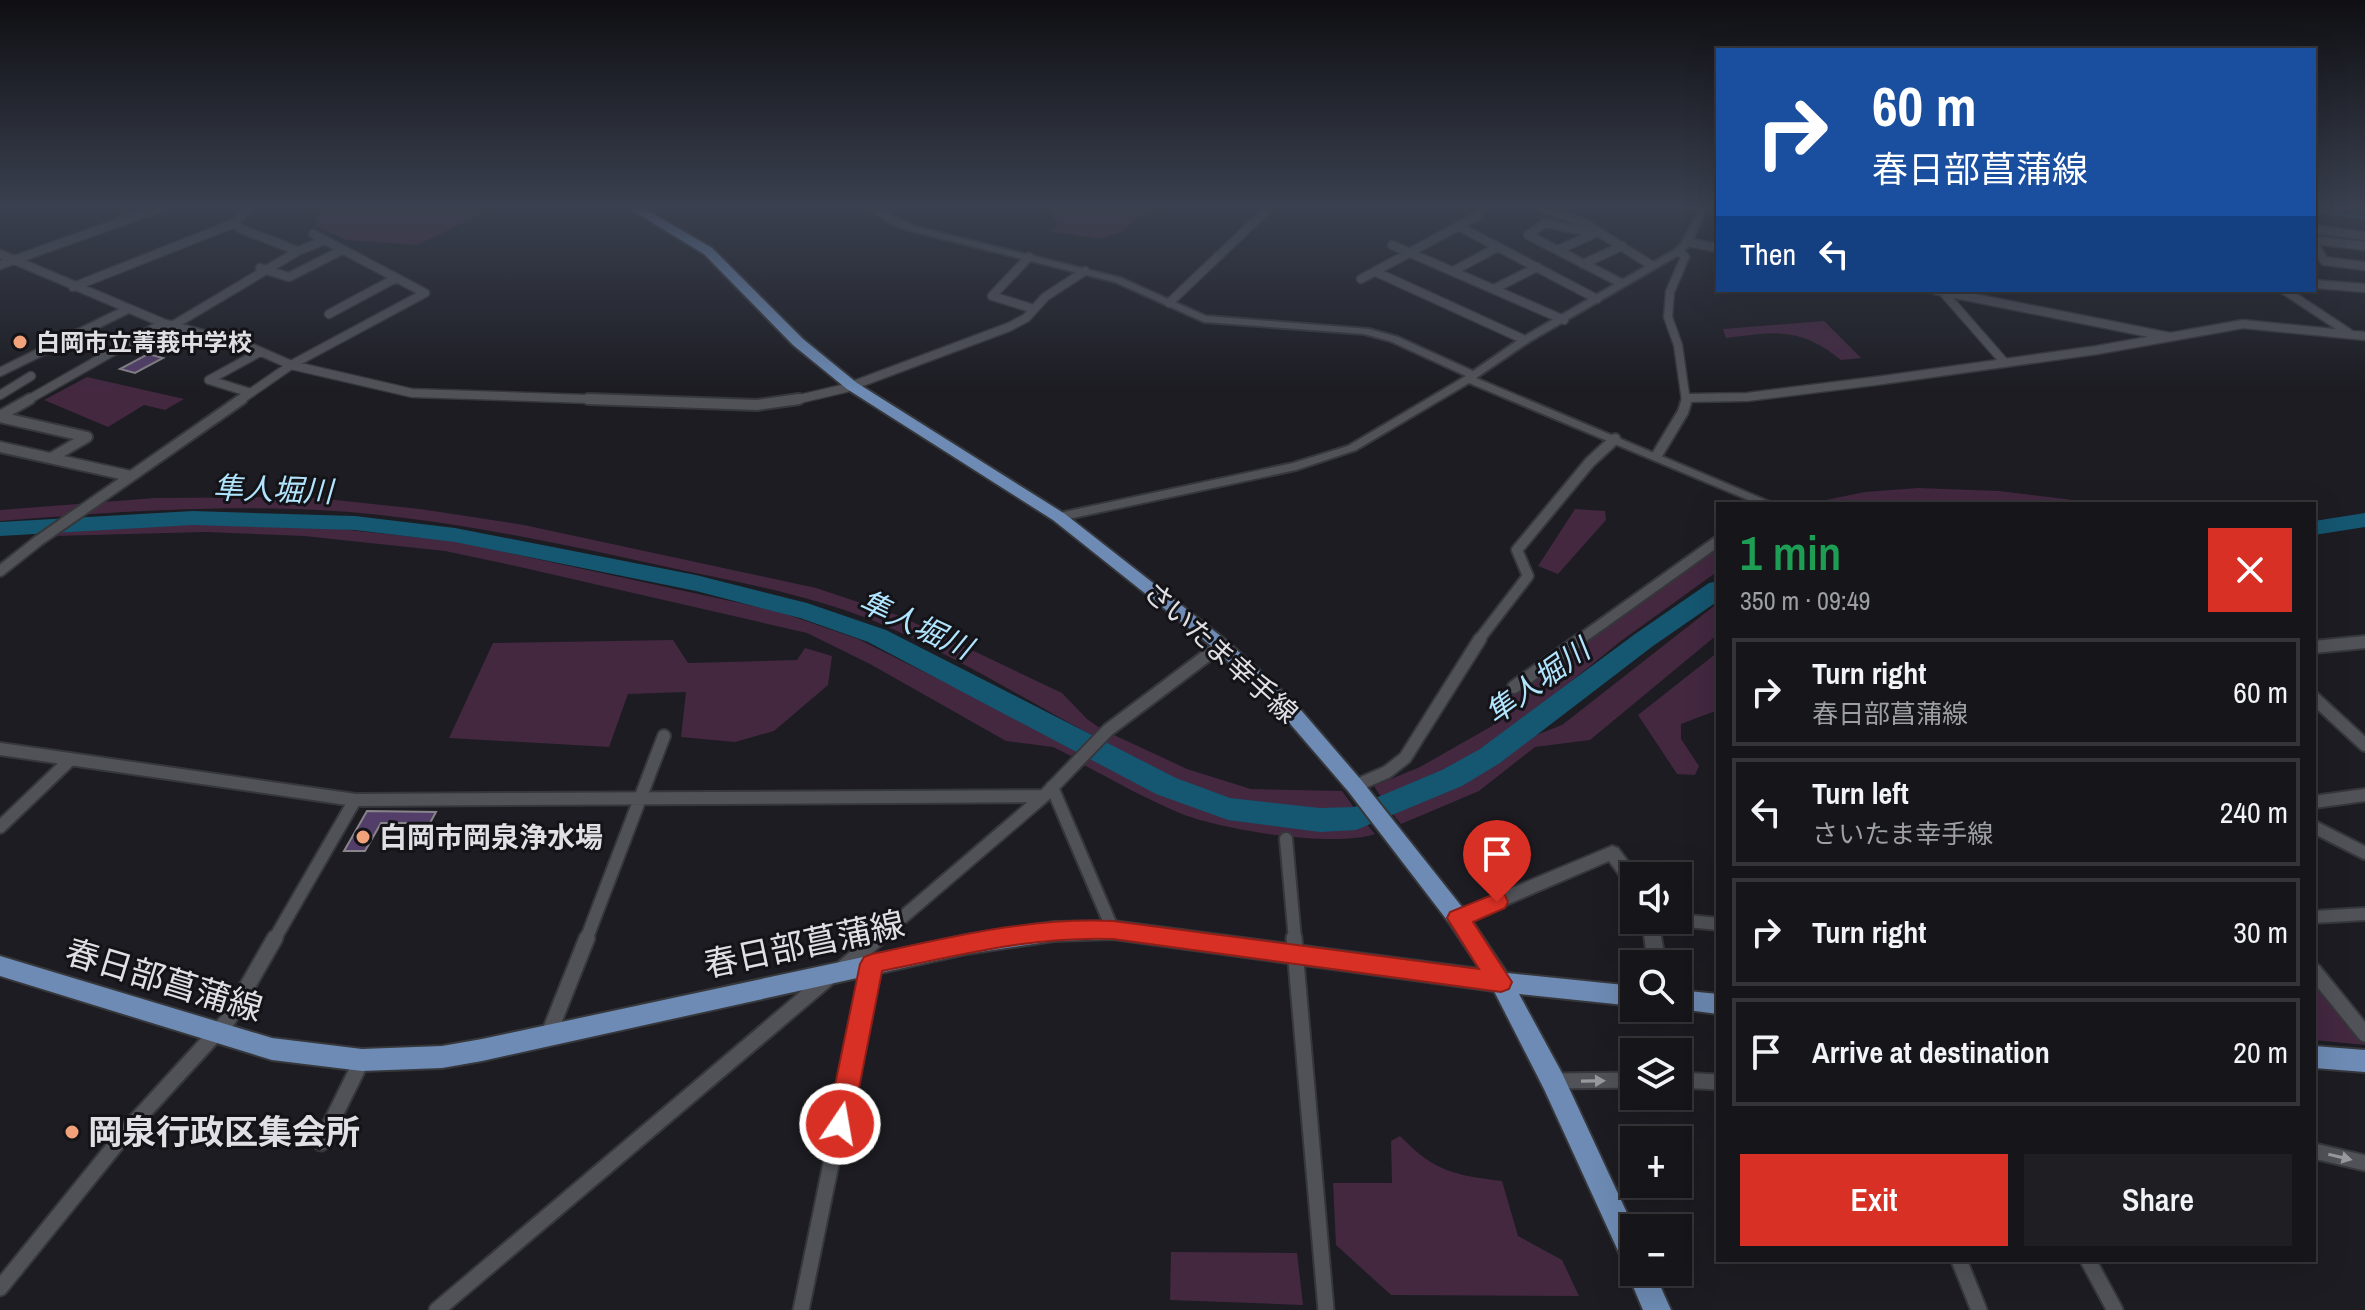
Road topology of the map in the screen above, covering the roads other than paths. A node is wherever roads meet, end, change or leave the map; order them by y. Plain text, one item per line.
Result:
1 (29, 268) edge
2 (121, 268) edge
3 (260, 268) joint
4 (306, 268) edge
5 (377, 268) edge
6 (725, 268) edge
7 (1018, 268) edge
8 (1074, 268) edge
9 (1206, 268) edge
10 (1383, 268) edge
11 (1447, 268) edge
12 (1458, 268) edge
13 (1535, 268) edge
14 (1539, 268) edge
15 (1591, 268) edge
16 (1646, 268) edge
17 (1680, 268) edge
18 (1085, 271) junction
19 (1453, 271) junction
20 (1376, 272) junction
21 (396, 278) junction
22 (1361, 279) dead end
23 (1621, 283) junction
24 (2316, 284) edge
25 (73, 287) junction
26 (2365, 288) edge
27 (1494, 289) junction
28 (1942, 292) edge
29 (1950, 292) edge
30 (2287, 292) edge
31 (1597, 299) junction
32 (1169, 303) junction
33 (1034, 309) junction
34 (126, 310) junction
35 (329, 314) dead end
36 (1564, 320) junction
37 (167, 325) junction
38 (2353, 335) junction
39 (2365, 336) edge
40 (2174, 338) junction
41 (1525, 340) junction
42 (260, 352) junction
43 (2005, 363) junction
44 (291, 365) junction
45 (0, 372) edge
46 (31, 376) dead end
47 (1470, 377) junction
48 (852, 386) junction
49 (251, 393) junction
50 (0, 395) edge
51 (1687, 398) junction
52 (0, 417) edge
53 (1615, 439) junction
54 (0, 447) edge
55 (1657, 455) junction
56 (51, 458) junction
57 (130, 476) junction
58 (1764, 502) edge
59 (1059, 517) junction
60 (1716, 542) edge
61 (0, 571) edge
62 (2365, 642) edge
63 (1221, 645) junction
64 (2316, 647) edge
65 (1514, 687) dead end
66 (2316, 700) edge
67 (664, 736) dead end
68 (2365, 745) edge
69 (0, 749) edge
70 (71, 759) junction
71 (1355, 786) junction
72 (1048, 791) junction
73 (2365, 795) edge
74 (642, 798) junction
75 (355, 800) junction
76 (2316, 802) edge
77 (0, 827) edge
78 (2316, 828) edge
79 (1286, 839) dead end
80 (2365, 853) edge
81 (1620, 864) edge
82 (2365, 914) edge
83 (2316, 917) edge
84 (1458, 918) junction
85 (1692, 921) edge
86 (1716, 924) edge
87 (1113, 930) junction
88 (1298, 956) junction
89 (872, 964) junction
90 (0, 966) edge
91 (841, 970) junction
92 (2316, 973) edge
93 (1501, 982) junction
94 (1620, 995) edge
95 (1692, 1001) edge
96 (1716, 1004) edge
97 (217, 1033) junction
98 (2365, 1034) edge
99 (548, 1036) junction
100 (2316, 1057) edge
101 (362, 1060) junction
102 (2365, 1061) edge
103 (1620, 1080) edge
104 (1553, 1081) junction
105 (1692, 1081) edge
106 (1716, 1082) edge
107 (321, 1143) dead end
108 (2316, 1151) edge
109 (2365, 1163) edge
110 (1620, 1227) edge
111 (1960, 1262) edge
112 (2089, 1262) edge
113 (1646, 1286) edge
114 (0, 1288) edge
115 (437, 1310) edge
116 (801, 1310) edge
117 (1326, 1310) edge
118 (1657, 1310) edge
119 (1979, 1310) edge
120 (2115, 1310) edge

1 - 25 street
2 - 25 street
3 - 4 street
3 - 37 street
5 - 21 street
6 - 48 main road, さいたま幸手線
7 - 33 street
8 - 18 street
9 - 32 street
10 - 20 street
11 - 19 street
12 - 19 street
13 - 27 street
14 - 31 street
15 - 23 street
16 - 23 street
17 - 51 street
18 - 32 street
18 - 33 street
19 - 27 street
20 - 22 street
20 - 41 street
21 - 35 street
21 - 44 street
23 - 31 street
24 - 26 street
25 - 34 street
27 - 36 street
28 - 43 street
29 - 40 street
30 - 38 street
31 - 36 street
32 - 47 street
33 - 48 street
34 - 37 street
34 - 45 street
36 - 41 street
37 - 42 street
37 - 52 street
38 - 39 street
38 - 40 street
40 - 43 street
41 - 47 street
42 - 44 street
42 - 49 street
43 - 51 street
44 - 48 street
44 - 49 street
46 - 50 street
47 - 53 street
47 - 59 street
48 - 59 main road, さいたま幸手線
49 - 57 street
51 - 55 street
52 - 56 street
53 - 55 street
53 - 71 street
54 - 56 street
55 - 58 street
56 - 57 street
57 - 61 street
59 - 63 main road, さいたま幸手線
60 - 65 street
62 - 64 street
63 - 71 main road, さいたま幸手線
63 - 72 street
66 - 68 street
67 - 74 street
69 - 70 street
70 - 75 street
70 - 77 street
71 - 84 main road, さいたま幸手線
72 - 74 street
72 - 87 street
72 - 91 street
73 - 76 street
74 - 75 street
74 - 99 street
75 - 97 street
78 - 80 street
79 - 88 street
81 - 84 street
82 - 83 street
84 - 93 main road, さいたま幸手線
85 - 86 street
87 - 88 main road, 春日部菖蒲線
87 - 89 main road, 春日部菖蒲線
88 - 93 main road, 春日部菖蒲線
88 - 117 street
89 - 91 main road, 春日部菖蒲線
89 - 116 street
90 - 97 main road, 春日部菖蒲線
91 - 99 main road, 春日部菖蒲線
91 - 115 street
92 - 98 street
93 - 94 main road, 春日部菖蒲線
93 - 104 main road, さいたま幸手線
95 - 96 main road
97 - 101 main road, 春日部菖蒲線
97 - 114 street
99 - 101 main road, 春日部菖蒲線
100 - 102 main road
101 - 107 street
104 -> 103 street
104 - 110 main road, さいたま幸手線
105 - 106 street
108 -> 109 street
111 - 119 street
112 - 120 street
113 - 118 main road

